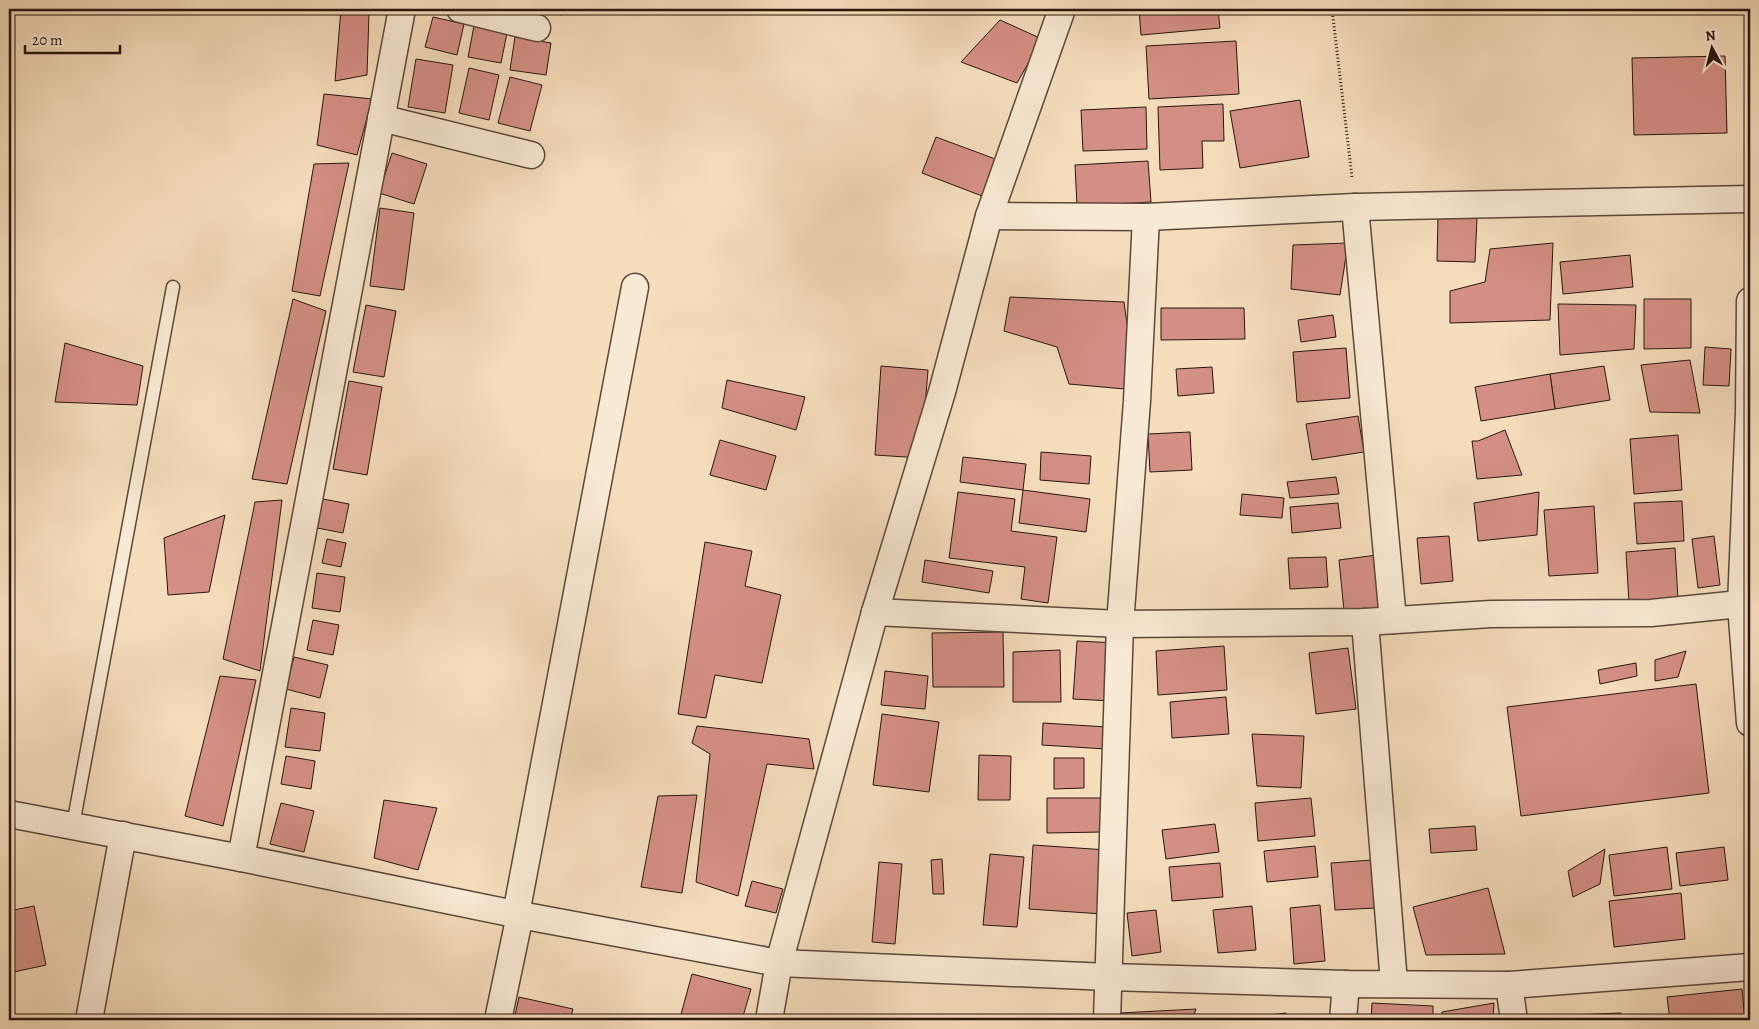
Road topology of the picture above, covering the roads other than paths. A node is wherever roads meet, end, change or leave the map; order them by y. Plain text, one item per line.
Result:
1 (402, 9) edge
2 (460, 9) edge
3 (1062, 9) edge
4 (537, 28) dead end
5 (381, 118) junction
6 (531, 155) dead end
7 (1750, 199) edge
8 (1355, 207) junction
9 (989, 216) junction
10 (1146, 217) junction
11 (173, 287) dead end
12 (635, 287) dead end
13 (1750, 301) edge
14 (1750, 332) edge
15 (1746, 604) edge
16 (875, 612) junction
17 (1393, 620) junction
18 (1365, 622) junction
19 (1120, 624) junction
20 (1750, 723) edge
21 (9, 814) edge
22 (73, 825) junction
23 (124, 835) junction
24 (241, 858) junction
25 (518, 914) junction
26 (779, 963) junction
27 (1750, 967) edge
28 (1109, 977) junction
29 (1394, 983) junction
30 (1346, 984) junction
31 (1509, 985) junction
32 (89, 1020) edge
33 (498, 1020) edge
34 (769, 1020) edge
35 (1107, 1020) edge
36 (1344, 1020) edge
37 (1514, 1020) edge

1 - 5 street
2 - 4 street
3 - 9 street
5 - 6 street
5 - 24 street
7 - 8 street
8 - 10 street
8 - 17 street
9 - 10 street
9 - 16 street
10 - 19 street
11 - 22 lane
12 - 25 street
13 - 14 street
14 - 15 street
15 - 17 street
15 - 20 street
16 - 19 street
16 - 26 street
17 - 18 street
18 - 19 street
18 - 29 street
19 - 28 street
21 - 22 street
22 - 23 street
23 - 24 street
23 - 32 street
24 - 25 street
25 - 26 street
25 - 33 street
26 - 28 street
26 - 34 street
27 - 31 street
28 - 30 street
28 - 35 street
29 - 30 street
29 - 31 street
30 - 36 street
31 - 37 street

